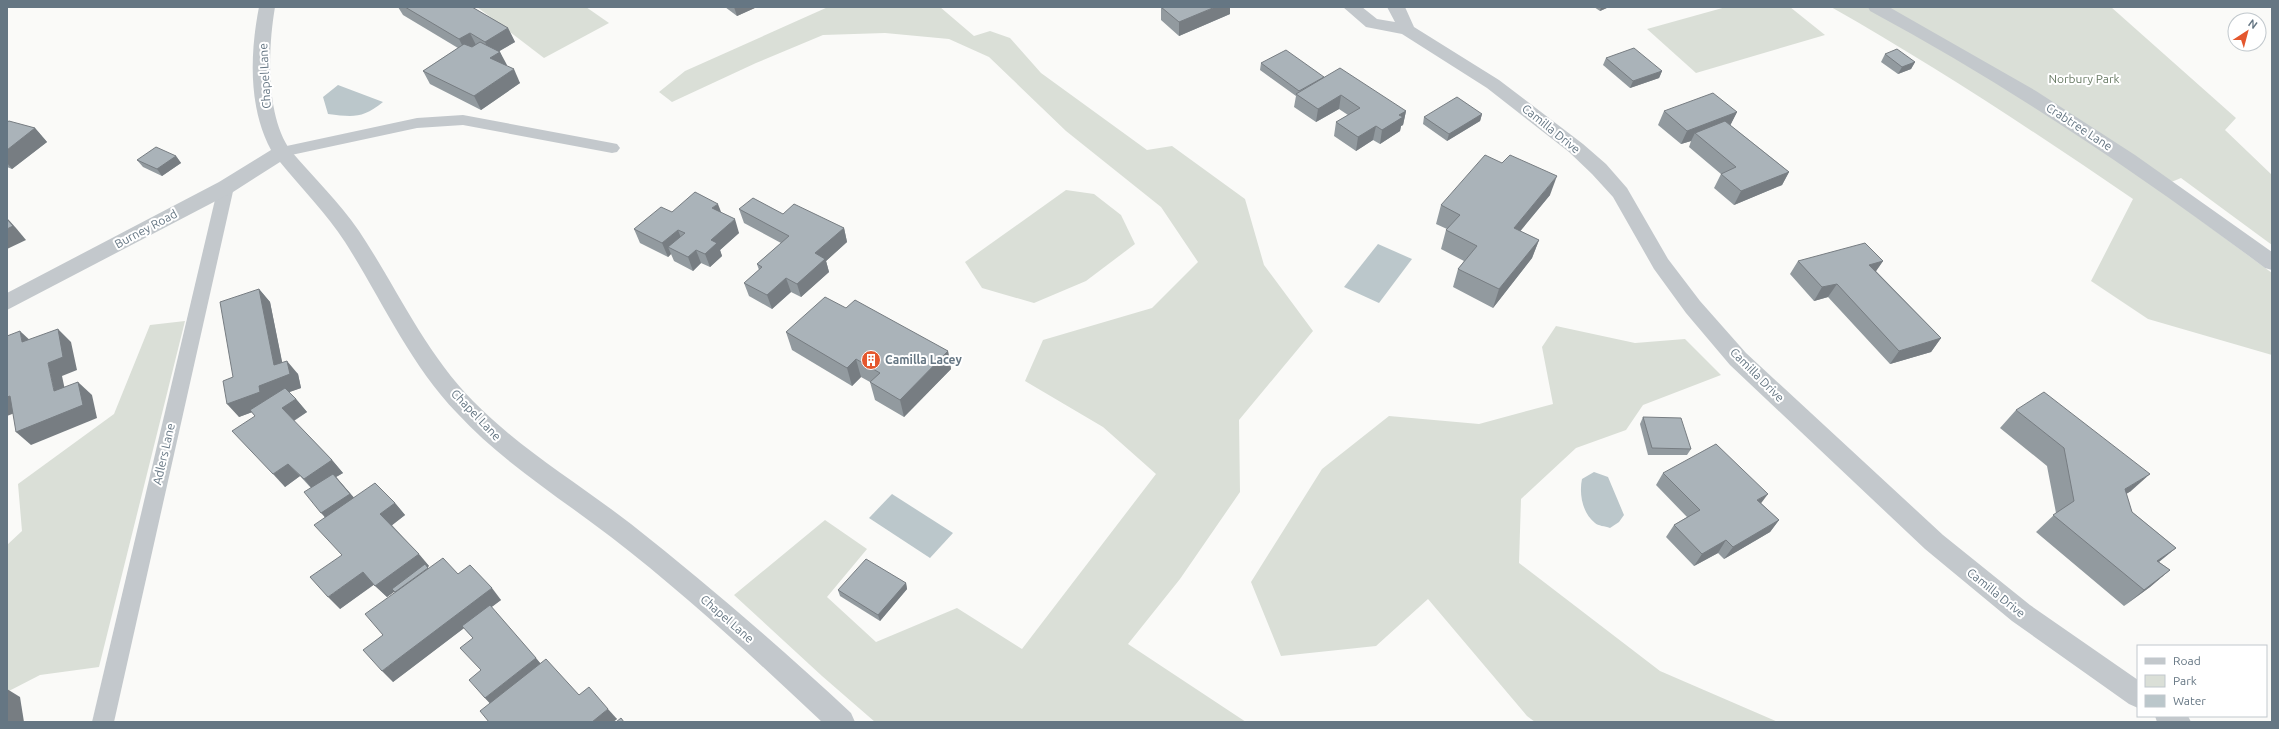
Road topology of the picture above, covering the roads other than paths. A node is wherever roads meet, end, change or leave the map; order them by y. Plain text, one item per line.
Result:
1 (267, 7) edge
2 (1351, 7) edge
3 (1395, 7) edge
4 (1876, 7) edge
5 (1407, 30) junction
6 (612, 148) dead end
7 (282, 152) junction
8 (226, 187) junction
9 (2272, 263) edge
10 (7, 302) edge
11 (2137, 694) edge
12 (832, 719) edge
13 (102, 722) edge

1 - 7 street, Chapel Lane
2 - 5 street, Camilla Drive
3 - 5 street
4 - 9 street, Crabtree Lane
5 - 11 street, Camilla Drive
6 - 7 lane
7 - 8 street, Burney Road
7 - 12 street, Chapel Lane
8 - 10 street, Burney Road
8 - 13 lane, Adlers Lane

